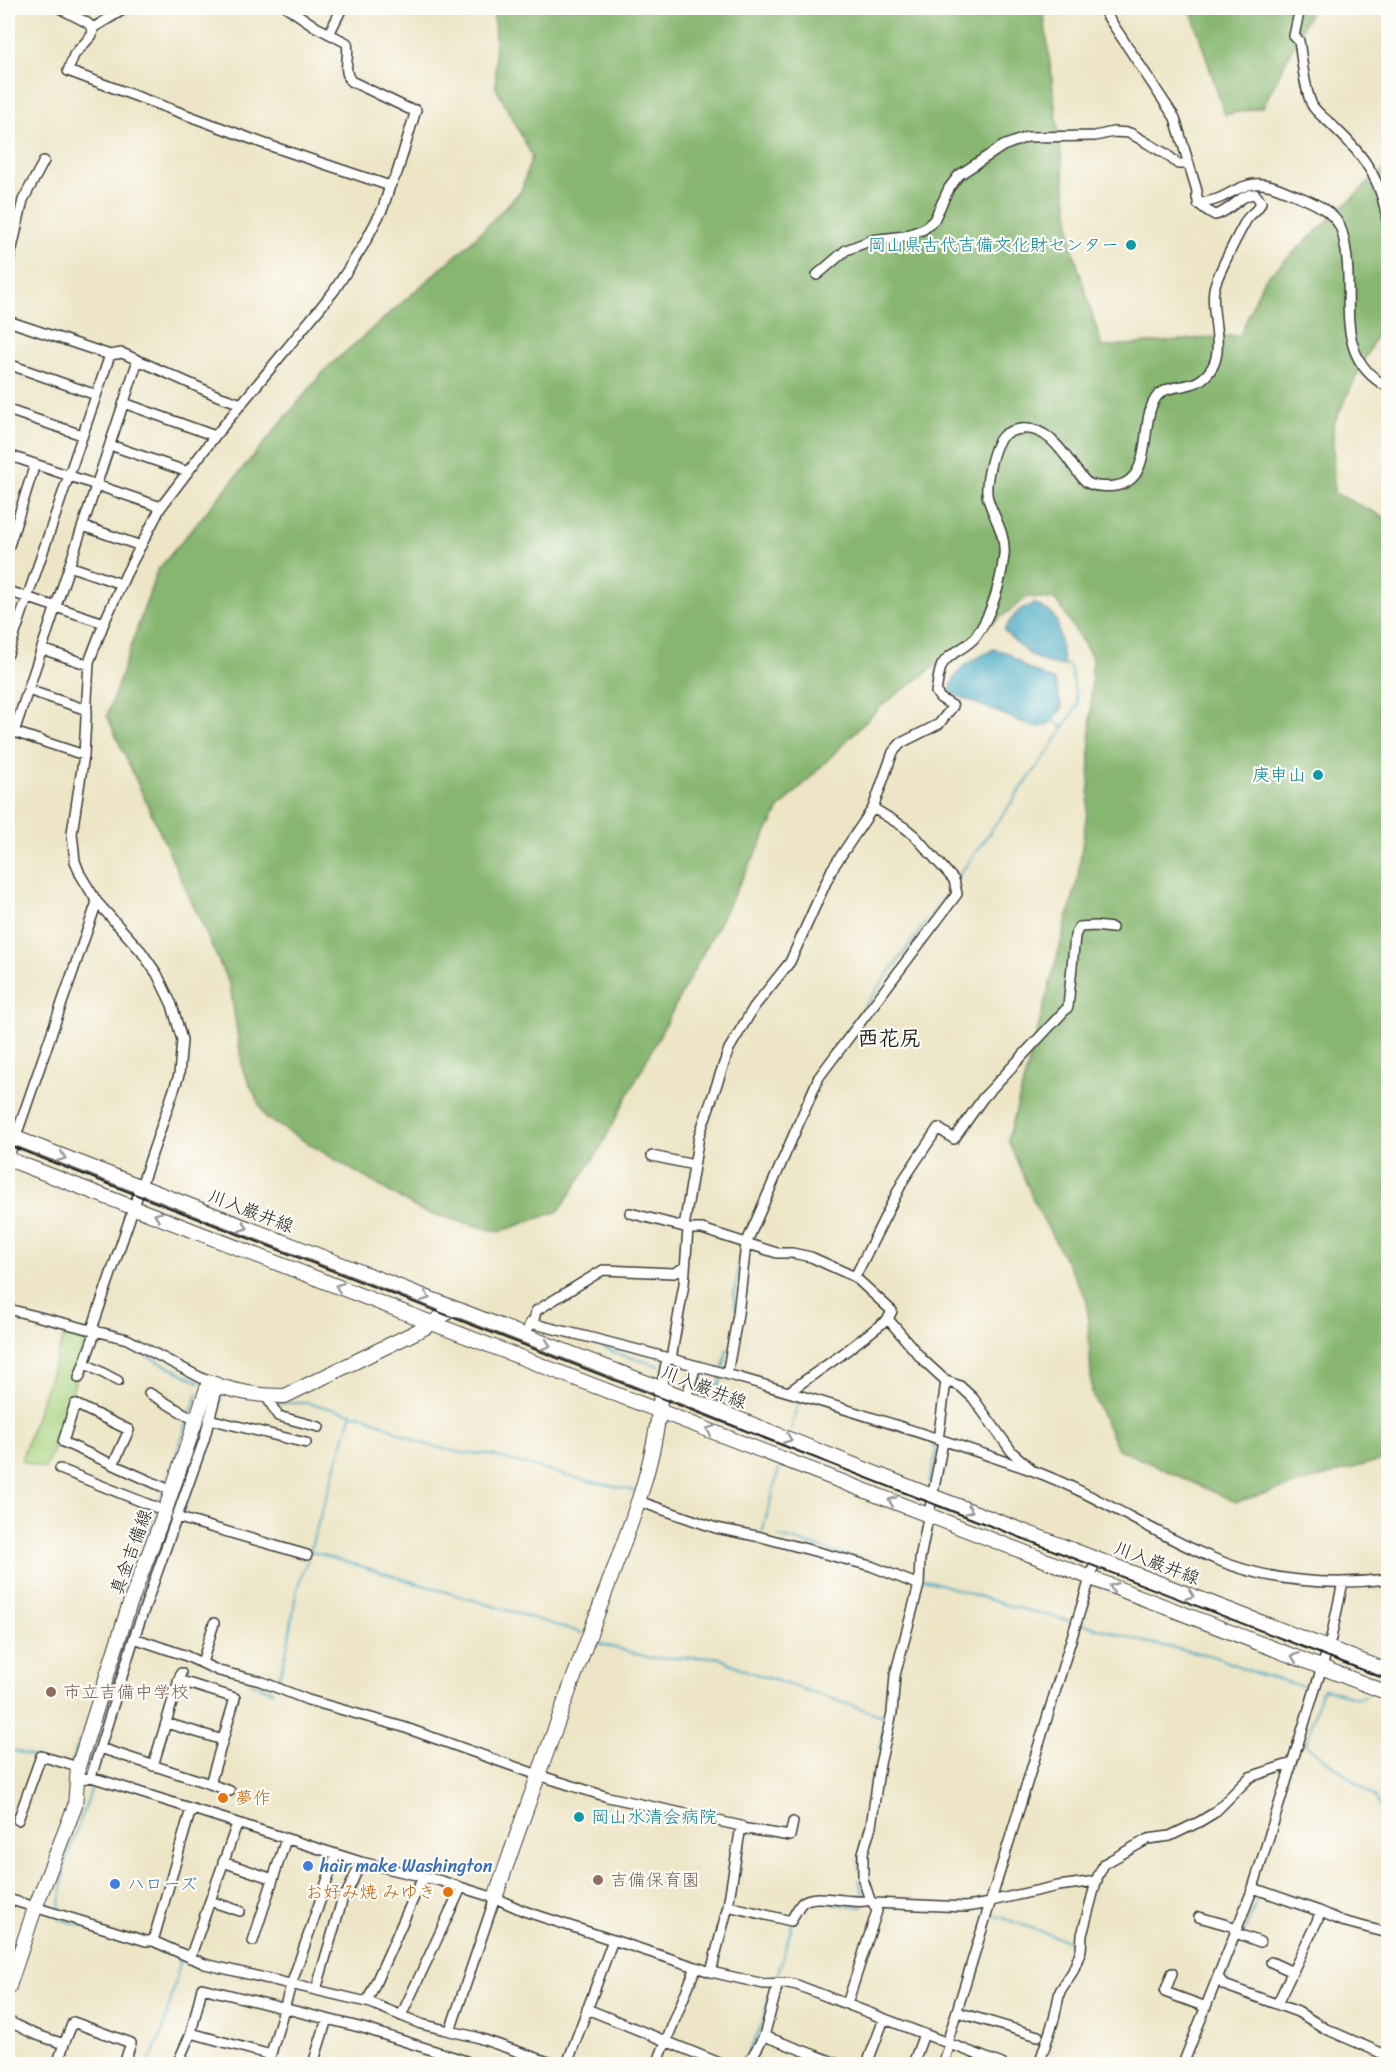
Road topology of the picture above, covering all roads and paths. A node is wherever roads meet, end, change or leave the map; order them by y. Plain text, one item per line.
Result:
1 (59, 8) edge
2 (126, 8) edge
3 (288, 8) edge
4 (342, 8) edge
5 (1102, 8) edge
6 (1300, 8) edge
7 (93, 28) junction
8 (329, 34) junction
9 (44, 160) dead end
10 (1189, 164) junction
11 (390, 186) junction
12 (1198, 204) junction
13 (1389, 228) edge
14 (8, 266) edge
15 (817, 275) dead end
16 (8, 321) edge
17 (110, 355) junction
18 (138, 360) junction
19 (8, 364) edge
20 (1389, 387) edge
21 (96, 395) junction
22 (124, 403) junction
23 (242, 404) junction
24 (8, 410) edge
25 (82, 435) junction
26 (215, 436) junction
27 (110, 444) junction
28 (8, 455) edge
29 (35, 464) junction
30 (188, 472) junction
31 (68, 475) junction
32 (96, 485) junction
33 (161, 507) junction
34 (83, 526) junction
35 (141, 546) junction
36 (8, 549) edge
37 (69, 566) junction
38 (121, 584) junction
39 (8, 591) edge
40 (27, 597) junction
41 (56, 607) junction
42 (104, 622) junction
43 (42, 649) junction
44 (8, 654) edge
45 (89, 665) junction
46 (28, 690) junction
47 (87, 710) junction
48 (10, 731) edge
49 (84, 754) junction
50 (873, 808) junction
51 (97, 902) junction
52 (1112, 928) dead end
53 (11, 1136) edge
54 (652, 1155) dead end
55 (8, 1159) edge
56 (694, 1165) junction
57 (141, 1188) junction
58 (134, 1206) junction
59 (630, 1213) dead end
60 (686, 1228) junction
61 (743, 1243) junction
62 (685, 1267) junction
63 (855, 1277) junction
64 (454, 1308) junction
65 (8, 1309) edge
66 (888, 1319) junction
67 (433, 1324) junction
68 (534, 1324) junction
69 (94, 1333) junction
70 (525, 1336) junction
71 (669, 1359) junction
72 (84, 1363) junction
73 (696, 1366) junction
74 (724, 1373) junction
75 (79, 1378) dead end
76 (118, 1381) dead end
77 (946, 1381) junction
78 (214, 1384) junction
79 (661, 1389) junction
80 (790, 1391) junction
81 (149, 1393) dead end
82 (686, 1398) junction
83 (268, 1400) junction
84 (660, 1411) junction
85 (202, 1419) junction
86 (290, 1420) junction
87 (320, 1427) dead end
88 (286, 1438) junction
89 (941, 1441) junction
90 (306, 1443) dead end
91 (112, 1465) junction
92 (60, 1468) dead end
93 (1033, 1471) junction
94 (167, 1489) junction
95 (932, 1496) junction
96 (640, 1497) junction
97 (170, 1514) junction
98 (928, 1516) junction
99 (307, 1556) dead end
100 (1096, 1559) junction
101 (1089, 1577) junction
102 (1389, 1579) edge
103 (917, 1581) junction
104 (1343, 1582) junction
105 (214, 1623) dead end
106 (137, 1639) junction
107 (1328, 1648) junction
108 (202, 1663) junction
109 (1320, 1667) junction
110 (1389, 1671) edge
111 (1389, 1694) edge
112 (166, 1723) junction
113 (223, 1740) junction
114 (100, 1748) junction
115 (1292, 1763) junction
116 (153, 1766) junction
117 (81, 1773) junction
118 (538, 1775) junction
119 (210, 1785) junction
120 (230, 1791) dead end
121 (191, 1809) junction
122 (18, 1820) dead end
123 (793, 1822) dead end
124 (237, 1824) junction
125 (741, 1828) junction
126 (286, 1839) junction
127 (336, 1855) junction
128 (224, 1862) junction
129 (361, 1863) junction
130 (423, 1877) junction
131 (273, 1879) junction
132 (1094, 1881) junction
133 (461, 1888) junction
134 (1253, 1888) junction
135 (495, 1898) junction
136 (8, 1899) edge
137 (210, 1900) junction
138 (871, 1903) junction
139 (728, 1906) junction
140 (989, 1907) junction
141 (35, 1908) junction
142 (240, 1911) dead end
143 (1319, 1911) junction
144 (1199, 1917) dead end
145 (1240, 1933) junction
146 (1389, 1933) edge
147 (613, 1940) junction
148 (153, 1941) junction
149 (253, 1941) dead end
150 (1260, 1942) dead end
151 (190, 1958) junction
152 (1271, 1962) dead end
153 (696, 1967) junction
154 (711, 1972) junction
155 (1293, 1972) junction
156 (1172, 1973) dead end
157 (1218, 1977) junction
158 (291, 1984) junction
159 (778, 1984) junction
160 (8, 1989) edge
161 (316, 1990) junction
162 (1279, 2000) dead end
163 (367, 2002) junction
164 (847, 2004) junction
165 (1206, 2007) junction
166 (587, 2009) junction
167 (284, 2010) junction
168 (957, 2012) junction
169 (401, 2016) junction
170 (327, 2019) junction
171 (884, 2019) junction
172 (8, 2021) edge
173 (450, 2031) junction
174 (191, 2033) junction
175 (924, 2034) junction
176 (764, 2036) junction
177 (1038, 2036) dead end
178 (666, 2041) junction
179 (64, 2044) junction
180 (949, 2044) junction
181 (1389, 2056) edge
182 (270, 2060) edge
183 (75, 2064) edge
184 (124, 2064) edge
185 (177, 2064) edge
186 (316, 2064) edge
187 (465, 2064) edge
188 (554, 2064) edge
189 (567, 2064) edge
190 (657, 2064) edge
191 (722, 2064) edge
192 (748, 2064) edge
193 (839, 2064) edge
194 (867, 2064) edge
195 (913, 2064) edge
196 (943, 2064) edge
197 (1002, 2064) edge
198 (1039, 2064) edge
199 (1183, 2064) edge

1 - 7 street
2 - 7 street
3 - 8 street
4 - 8 street
5 - 10 street
6 - 13 street
7 - 11 street
8 - 11 street
9 - 14 street
10 - 12 street
10 - 15 street
11 - 23 street
12 - 20 street
12 - 50 street
16 - 17 street
17 - 18 street
17 - 21 street
18 - 22 street
18 - 23 street
19 - 21 street
21 - 25 street
22 - 26 street
22 - 27 street
23 - 26 street
24 - 25 street
25 - 31 street
26 - 30 street
27 - 30 street
27 - 32 street
28 - 29 street
29 - 31 street
29 - 36 street
30 - 33 street
31 - 32 street
31 - 40 street
32 - 33 street
32 - 34 street
33 - 35 street
34 - 35 street
34 - 37 street
35 - 38 street
37 - 38 street
37 - 41 street
38 - 42 street
39 - 40 street
40 - 41 street
40 - 44 street
41 - 42 street
41 - 43 street
42 - 45 street
43 - 45 street
43 - 46 street
45 - 47 street
46 - 47 street
46 - 48 street
47 - 49 street
48 - 49 street
49 - 51 street
50 - 56 street
50 - 61 street
51 - 53 street
51 - 57 street
52 - 63 street
53 - 55 street
53 -> 57 main road, 川入巌井線
54 - 56 street
55 - 58 main road, 川入巌井線
56 - 60 street
57 - 58 street
57 -> 64 main road, 川入巌井線
67 -> 58 main road, 川入巌井線
58 - 69 street
59 - 60 street
60 - 61 street
60 - 62 street
61 - 63 street
61 - 74 street
62 - 68 street
62 - 71 street
63 - 66 street
64 - 67 main road
64 - 70 main road, 川入巌井線
65 - 69 street
66 - 77 street
66 - 80 street
67 - 83 main road
67 - 84 main road, 川入巌井線
68 - 70 street
68 - 71 street
69 - 72 street
69 - 78 street
70 -> 79 main road, 川入巌井線
71 - 73 street
71 - 79 street
72 - 75 street
72 - 76 street
73 - 74 street
73 - 82 street
74 - 80 street
77 - 89 street
77 - 93 street
78 - 83 main road
78 - 85 main road, 真金吉備線
79 - 82 main road, 川入巌井線
79 - 84 main road
80 - 89 street
81 - 85 street
82 -> 95 main road, 川入巌井線
83 - 86 street
84 - 96 main road
98 -> 84 main road, 川入巌井線
85 - 88 street
85 - 94 main road, 真金吉備線
85 - 97 street
86 - 87 street
86 - 88 street
88 - 90 street
89 - 93 street
89 - 95 street
91 - 91 street
91 - 94 street
92 - 97 street
93 - 104 street
94 - 97 main road, 真金吉備線
95 - 98 street
95 -> 100 main road, 川入巌井線
96 - 103 street
96 - 118 main road
97 - 99 street
97 - 106 street
97 - 117 main road, 真金吉備線
98 - 101 main road, 川入巌井線
98 - 103 street
100 - 101 street
100 -> 107 main road, 川入巌井線
109 -> 101 main road, 川入巌井線
101 - 140 street
102 - 104 street
103 - 138 street
104 - 107 street
105 - 108 street
106 - 108 street
106 - 114 street
107 - 109 street
107 - 110 main road, 川入巌井線
108 - 118 street
109 - 111 main road, 川入巌井線
109 - 115 street
112 - 113 street
112 - 113 street
112 - 116 street
113 - 119 street
114 - 116 street
114 - 117 street
115 - 132 street
115 - 134 street
116 - 119 street
117 - 121 street
117 - 122 street
117 - 141 main road, 真金吉備線
118 - 125 street
118 - 135 main road
119 - 120 street
121 - 124 street
121 - 148 street
123 - 125 street
124 - 126 street
124 - 128 street
125 - 139 street
126 - 127 street
126 - 131 street
127 - 129 street
127 - 158 street
128 - 131 street
128 - 137 street
129 - 130 street
129 - 161 street
130 - 133 street
130 - 163 street
131 - 149 street
132 - 140 street
132 - 198 street
133 - 135 street
133 - 169 street
134 - 143 street
134 - 145 street
135 - 147 street
135 - 173 street
136 - 141 street
137 - 142 street
137 - 151 street
138 - 139 street
138 - 140 street
138 - 164 street
139 - 154 street
140 - 168 street
141 - 148 street
141 - 160 main road, 真金吉備線
143 - 146 street
143 - 155 street
144 - 145 street
145 - 150 street
145 - 157 street
147 - 153 street
147 - 166 street
148 - 151 street
151 - 158 street
152 - 155 street
153 - 154 street
153 - 178 street
154 - 159 street
155 - 162 street
156 - 165 street
157 - 165 street
157 - 181 street
158 - 161 street
158 - 167 street
159 - 164 street
159 - 176 street
161 - 163 street
163 - 169 street
164 - 171 street
165 - 199 street
166 - 178 street
166 - 189 street
167 - 170 street
167 - 174 street
167 - 182 street
168 - 177 street
168 - 180 street
169 - 173 street
170 - 186 street
170 - 187 street
171 - 175 street
171 - 194 street
172 - 179 street
173 - 188 street
174 - 182 street
174 - 185 street
175 - 180 street
175 - 195 street
176 - 192 street
176 - 193 street
178 - 190 street
178 - 191 street
179 - 183 street
179 - 184 street
180 - 196 street
180 - 197 street

